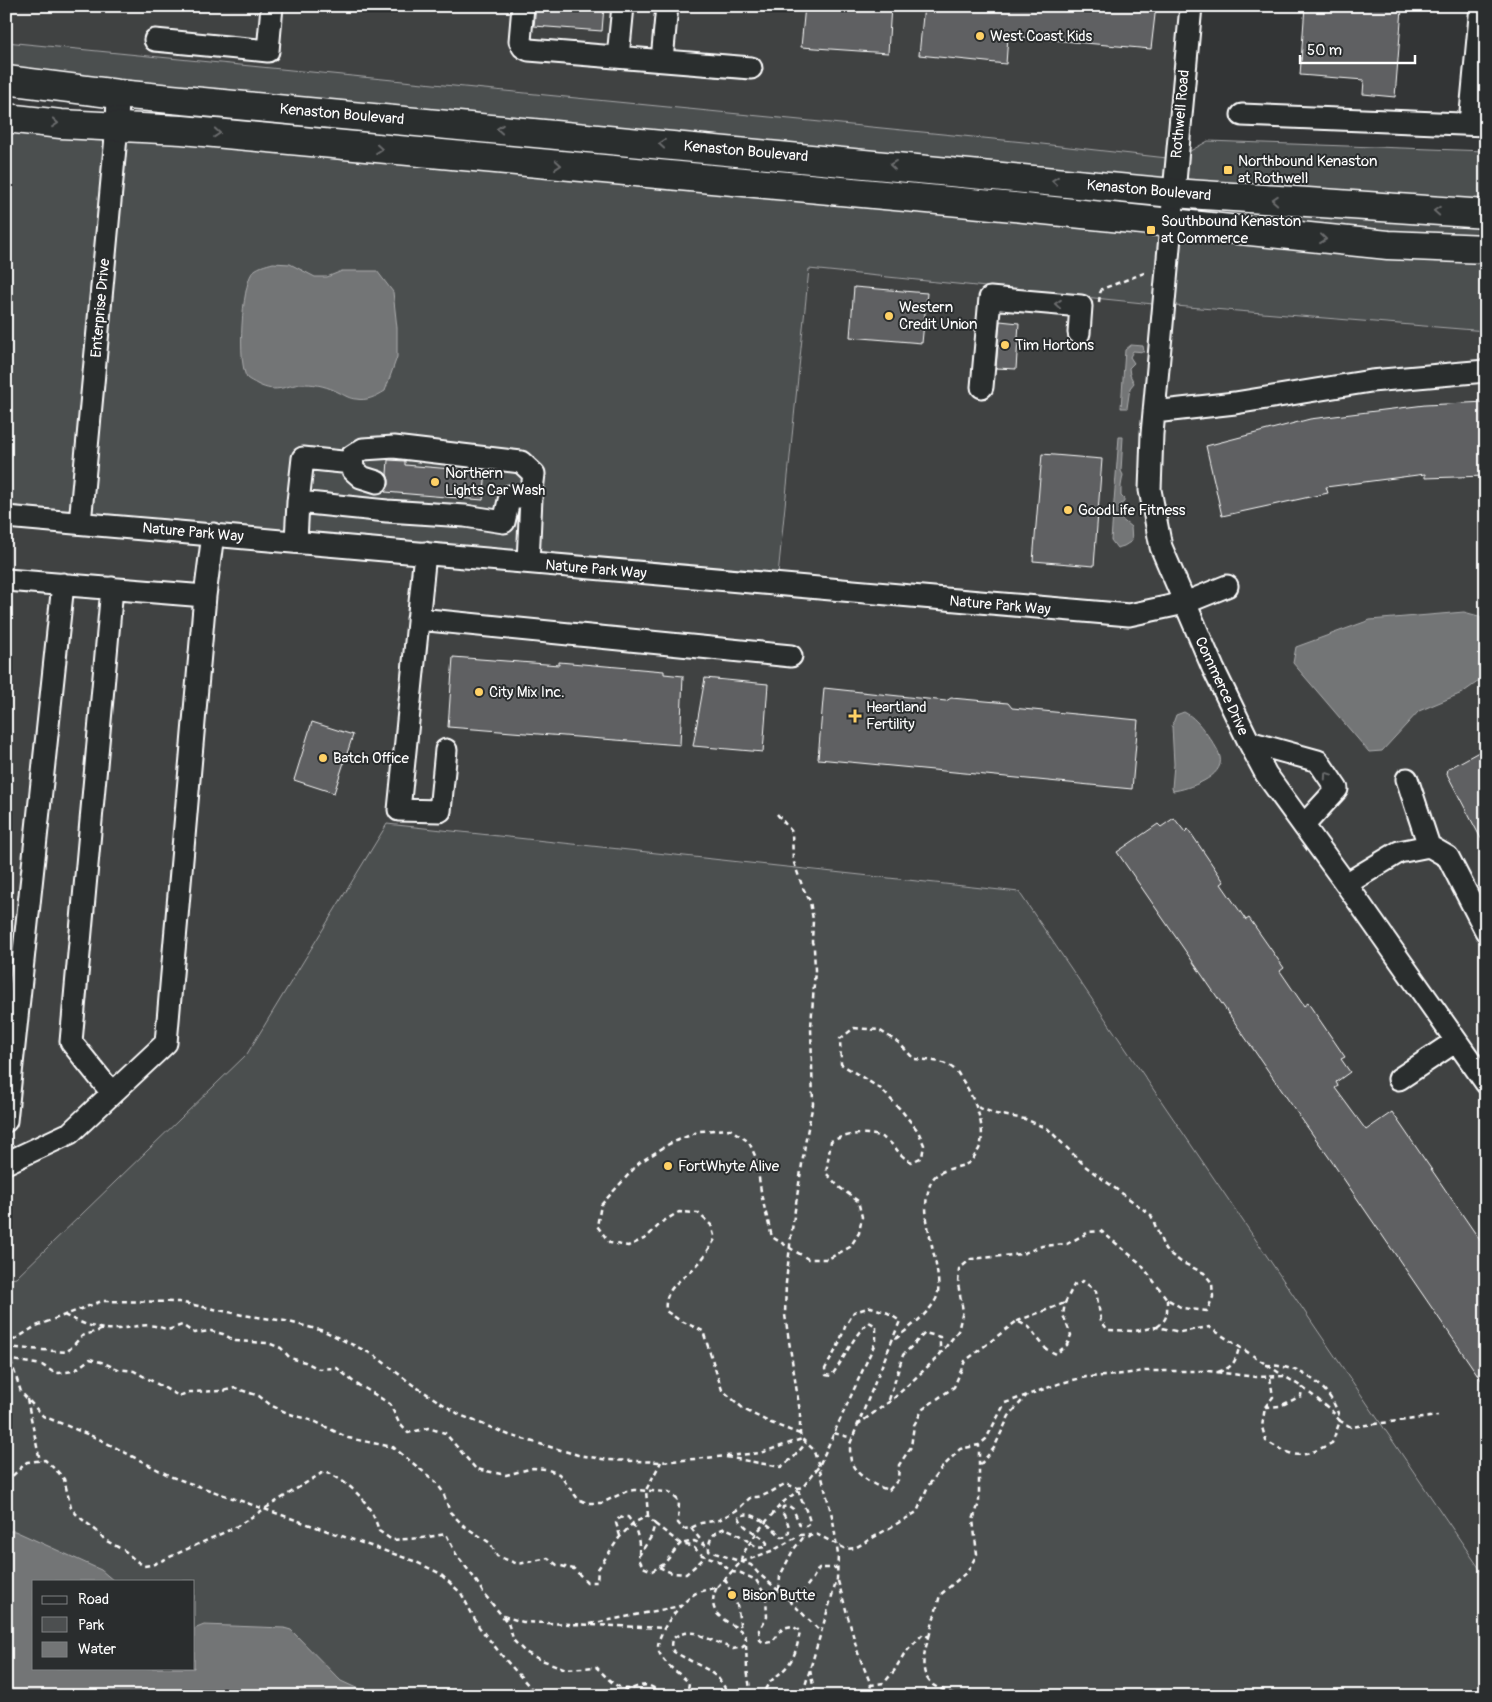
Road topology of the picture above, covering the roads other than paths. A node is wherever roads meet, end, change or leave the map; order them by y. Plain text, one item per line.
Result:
1 (272, 6) edge
2 (523, 6) edge
3 (623, 6) edge
4 (667, 6) edge
5 (1191, 6) edge
6 (1481, 6) edge
7 (155, 40) dead end
8 (618, 57) junction
9 (662, 60) junction
10 (751, 68) dead end
11 (6, 80) edge
12 (118, 94) junction
13 (1242, 115) dead end
14 (6, 118) edge
15 (1478, 124) edge
16 (117, 126) junction
17 (1173, 192) junction
18 (1486, 214) edge
19 (1171, 223) junction
20 (1486, 249) edge
21 (1079, 333) dead end
22 (1486, 371) edge
23 (982, 387) dead end
24 (1154, 412) junction
25 (352, 463) junction
26 (377, 482) dead end
27 (531, 498) junction
28 (298, 502) junction
29 (6, 517) edge
30 (80, 523) junction
31 (213, 534) junction
32 (296, 542) junction
33 (425, 553) junction
34 (528, 562) junction
35 (6, 580) edge
36 (63, 584) junction
37 (1226, 586) dead end
38 (112, 588) junction
39 (205, 596) junction
40 (1185, 603) junction
41 (418, 619) junction
42 (791, 656) dead end
43 (1249, 742) junction
44 (446, 750) dead end
45 (1407, 780) dead end
46 (1304, 825) junction
47 (1429, 846) junction
48 (1346, 884) junction
49 (1486, 931) edge
50 (1456, 1041) junction
51 (1399, 1079) dead end
52 (1486, 1083) edge
53 (112, 1093) junction
54 (6, 1121) edge
55 (6, 1164) edge

1 - 7 street
2 - 8 street
3 - 8 street
4 - 9 street
5 - 17 street, Rothwell Road
6 - 15 street
8 - 9 street
9 - 10 street
11 - 12 main road, Kenaston Boulevard
12 - 16 street, Enterprise Drive
17 -> 12 main road, Kenaston Boulevard
13 - 15 street
14 -> 16 main road, Kenaston Boulevard
16 -> 19 main road, Kenaston Boulevard
16 - 30 street, Enterprise Drive
18 -> 17 main road, Kenaston Boulevard
17 - 19 street, Rothwell Road
19 -> 20 main road, Kenaston Boulevard
19 - 24 street, Commerce Drive
21 -> 23 street
22 - 24 street
24 - 40 street, Commerce Drive
25 - 26 street
25 - 27 street
25 - 28 street
27 - 28 street
27 - 34 street
28 - 32 street
29 - 30 street, Nature Park Way
30 - 31 street, Nature Park Way
31 - 32 street, Nature Park Way
31 - 39 street
32 - 33 street, Nature Park Way
33 - 34 street, Nature Park Way
33 - 41 street
34 - 40 street, Nature Park Way
35 - 36 street
36 - 38 street
36 - 54 street
37 - 40 street, Nature Park Way
38 - 39 street
38 - 53 street
39 - 53 street
40 - 43 street, Commerce Drive
41 - 42 street
41 - 44 street
43 - 46 street, Commerce Drive
46 -> 43 street
45 - 47 street
46 - 48 street, Commerce Drive
47 - 48 street
47 - 49 street
48 - 50 street, Commerce Drive
50 - 51 street
50 - 52 street, Commerce Drive
53 - 55 street

